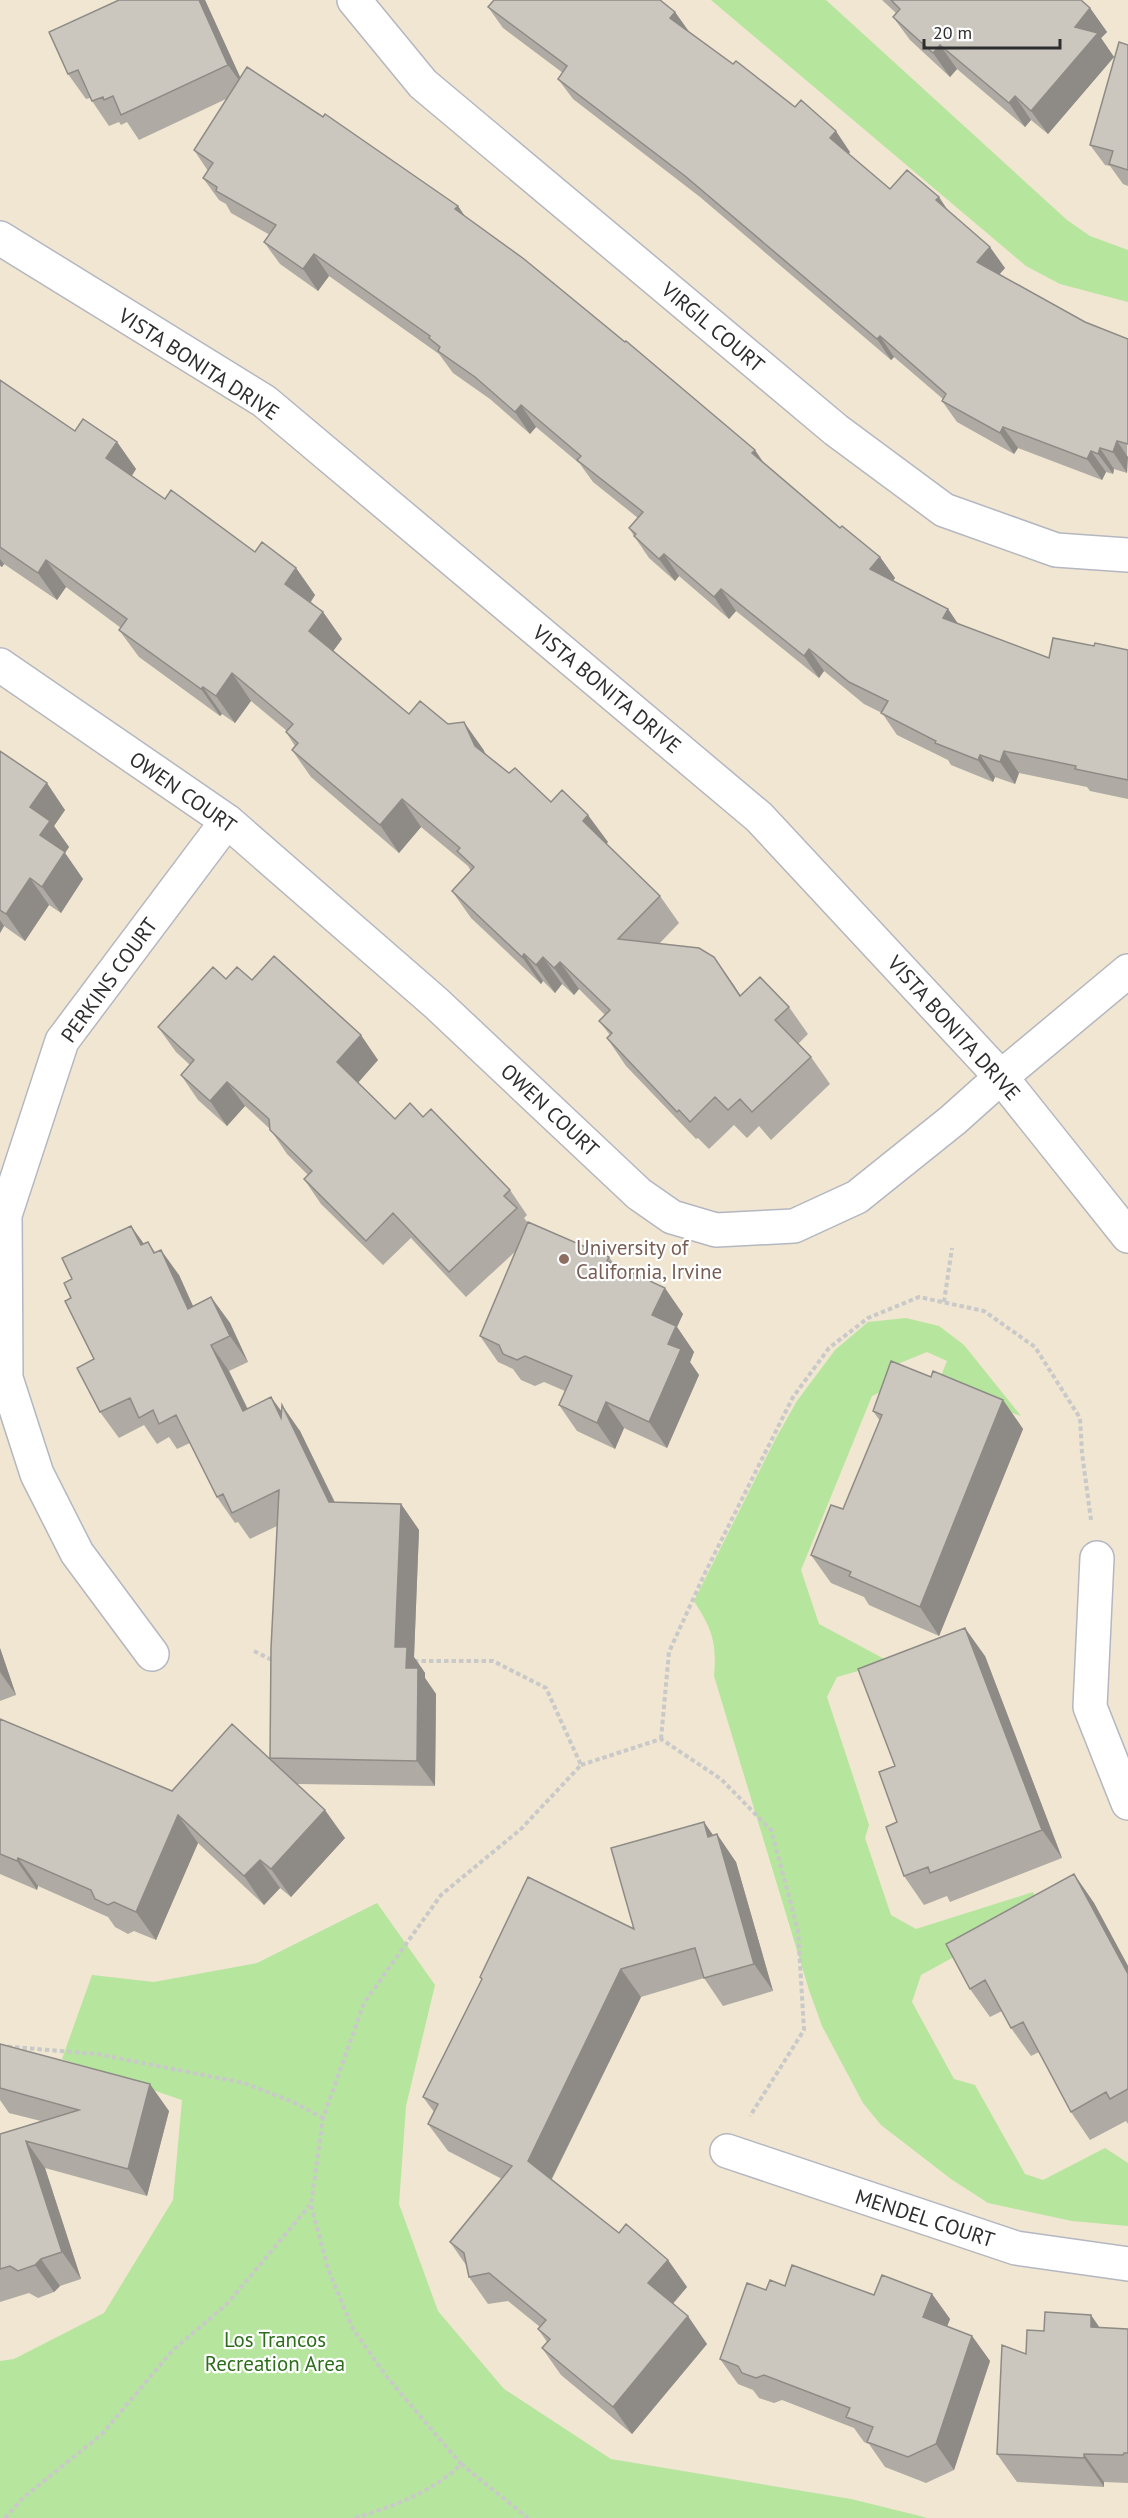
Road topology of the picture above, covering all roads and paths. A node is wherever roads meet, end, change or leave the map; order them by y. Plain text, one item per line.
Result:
1 (354, 0) edge
2 (0, 238) edge
3 (1128, 555) edge
4 (0, 665) edge
5 (227, 821) junction
6 (1128, 971) edge
7 (1001, 1077) junction
8 (1128, 1236) edge
9 (952, 1248) dead end
10 (944, 1302) junction
11 (1097, 1558) joint
12 (254, 1651) dead end
13 (152, 1654) dead end
14 (284, 1661) edge
15 (412, 1661) dead end
16 (662, 1739) junction
17 (581, 1765) junction
18 (1128, 1803) edge
19 (0, 2046) edge
20 (323, 2118) junction
21 (727, 2151) joint
22 (311, 2205) junction
23 (1128, 2264) edge
24 (461, 2464) junction
25 (5, 2518) edge
26 (355, 2518) edge
27 (528, 2518) edge

1 - 3 street, VIRGIL COURT
2 - 7 street, VISTA BONITA DRIVE
4 - 5 street, OWEN COURT
5 - 7 street, OWEN COURT
5 - 13 street, PERKINS COURT
6 - 7 street, OWEN COURT
7 - 8 street, VISTA BONITA DRIVE
9 - 10 path
10 - 11 path
10 - 16 path
11 - 18 street
12 - 14 path
15 - 17 path
16 - 17 path
16 - 21 path
17 - 20 path
19 - 20 path
20 - 22 path
21 - 23 street, MENDEL COURT
22 - 24 path
22 - 25 path
24 - 26 path
24 - 27 path

